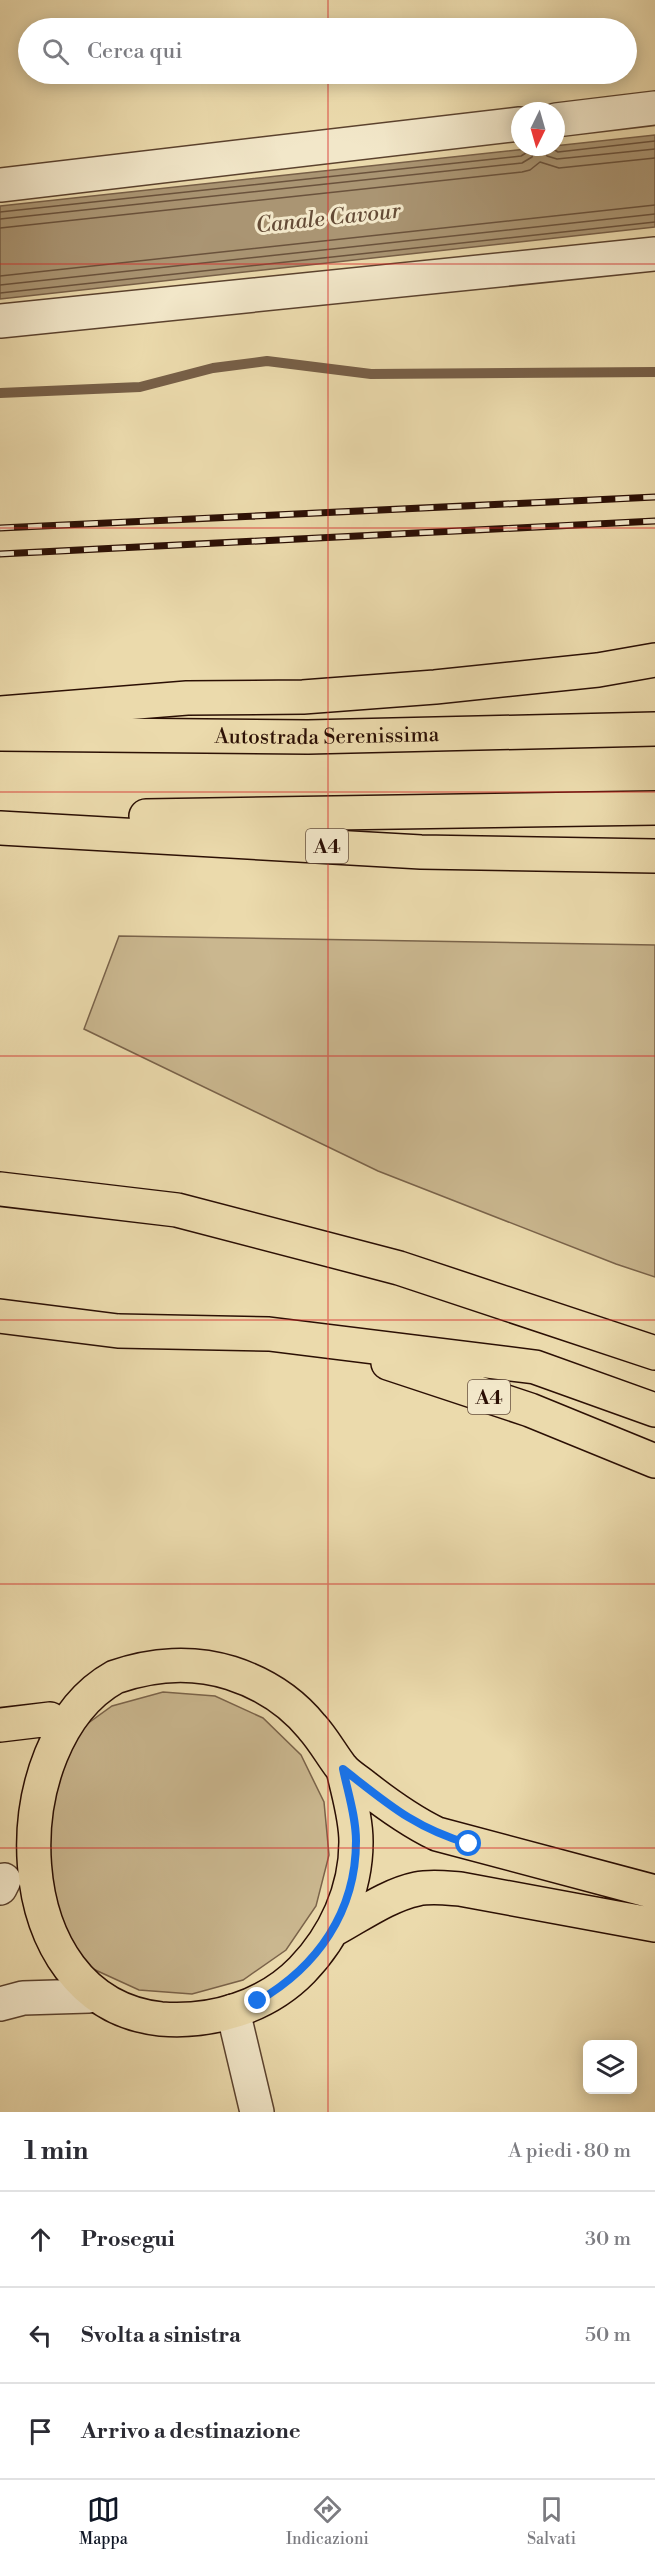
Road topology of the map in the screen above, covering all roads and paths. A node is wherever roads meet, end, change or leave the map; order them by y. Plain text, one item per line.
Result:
1 (655, 108) edge
2 (565, 119) edge
3 (511, 125) edge
4 (0, 185) edge
5 (655, 254) edge
6 (0, 321) edge
7 (655, 660) edge
8 (0, 713) edge
9 (655, 729) edge
10 (0, 734) edge
11 (655, 808) edge
12 (0, 819) edge
13 (0, 828) edge
14 (655, 856) edge
15 (0, 1189) edge
16 (0, 1316) edge
17 (321, 1340) junction
18 (655, 1353) edge
19 (655, 1410) edge
20 (655, 1461) edge
21 (50, 1719) junction
22 (0, 1725) edge
23 (343, 1769) junction
24 (15, 1772) dead end
25 (1, 1872) edge
26 (655, 1892) edge
27 (655, 1925) edge
28 (333, 1930) junction
29 (89, 1996) junction
30 (0, 2004) edge
31 (233, 2011) junction
32 (257, 2112) edge

1 - 2 street
3 - 4 street
5 - 6 street
7 - 8 main road
9 - 10 main road, Autostrada Serenissima
11 - 12 main road, A4
13 - 14 main road, A4
15 - 18 main road
16 - 17 main road, A4
17 - 19 main road
17 - 20 main road, A4
21 - 22 main road
21 - 23 main road
21 - 24 main road
23 - 26 main road
23 - 28 main road
25 - 29 main road
27 - 28 main road
28 - 31 main road
29 - 30 street
29 - 31 main road
31 - 32 street

